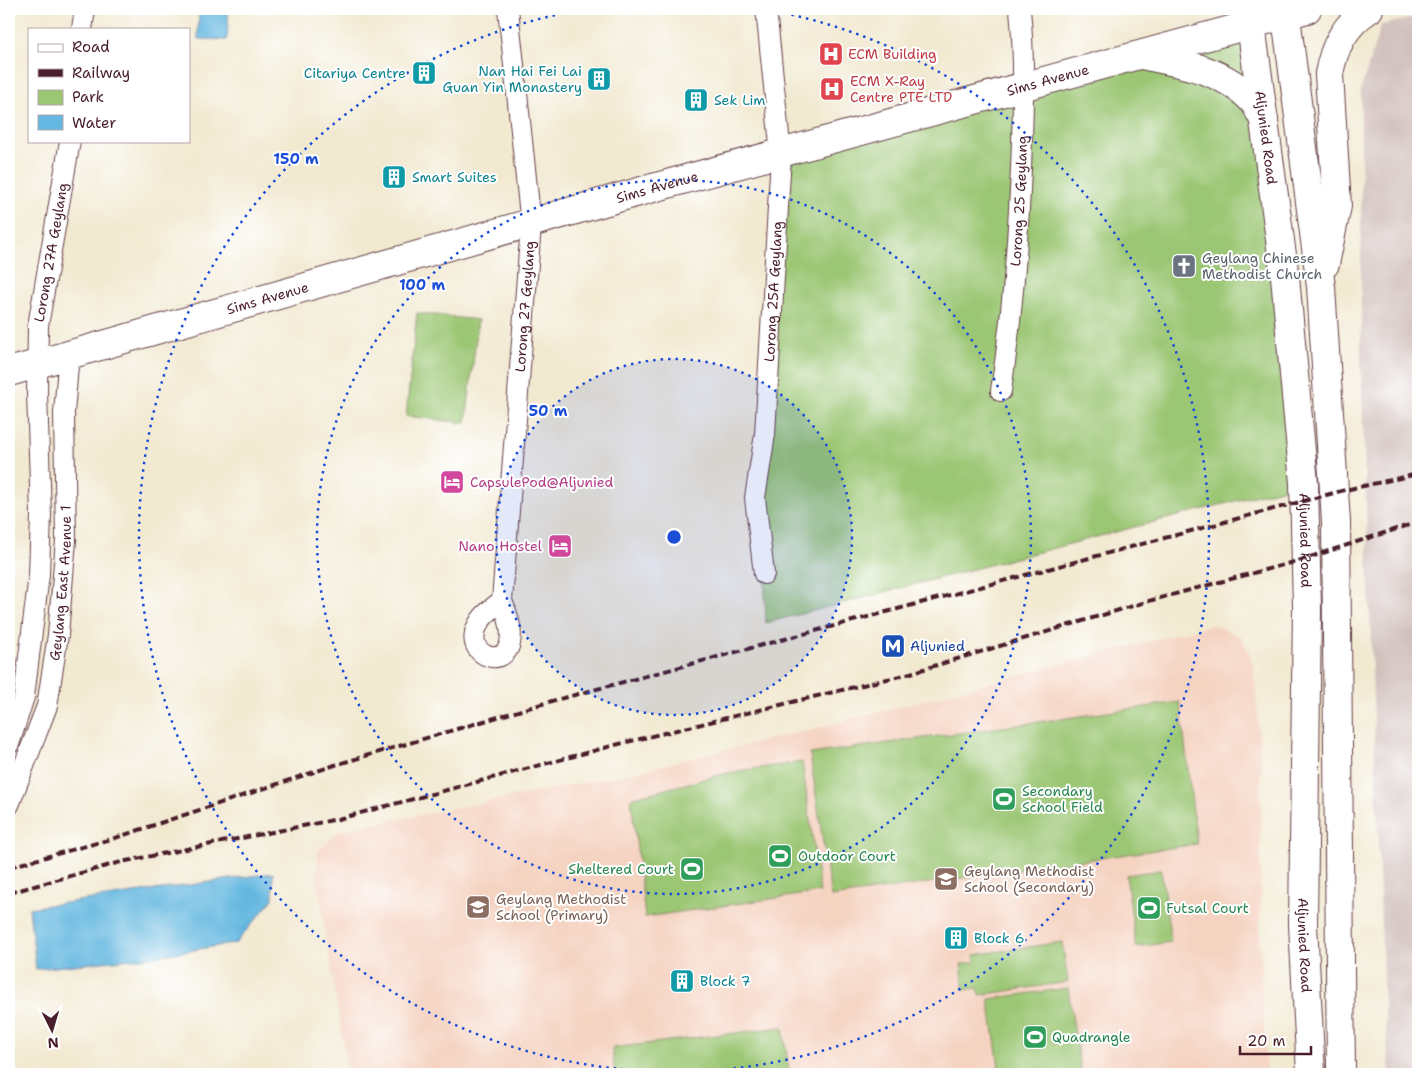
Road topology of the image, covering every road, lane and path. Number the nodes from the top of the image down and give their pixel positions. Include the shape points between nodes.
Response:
1 (85, 9) edge
2 (508, 9) edge
3 (766, 9) edge
4 (1020, 9) edge
5 (1369, 9) edge
6 (1293, 11) edge
7 (1249, 17) edge
8 (82, 28) edge
9 (1137, 54) junction
10 (1024, 86) junction
11 (1264, 120) junction
12 (70, 142) edge
13 (781, 155) junction
14 (531, 225) junction
15 (1321, 288) junction
16 (69, 354) junction
17 (37, 364) junction
18 (9, 372) edge
19 (1001, 391) dead end
20 (764, 574) dead end
21 (502, 601) dead end
22 (9, 744) edge
23 (9, 805) edge
24 (1311, 1074) edge
25 (1341, 1074) edge

1 - 8 street
2 - 14 street, Lorong 27 Geylang
3 - 13 street, Lorong 25A Geylang
4 - 10 street, Lorong 25 Geylang
5 - 15 main road via 1343,33 1333,52 1329,74 1337,206
6 - 7 main road, Sims Avenue
6 - 15 main road, Aljunied Road
7 - 9 main road, Sims Avenue
7 - 11 main road, Aljunied Road
9 - 10 main road, Sims Avenue
9 - 11 main road via 1196,66 1228,81 1252,100
10 - 13 main road, Sims Avenue
10 - 19 street, Lorong 25 Geylang via 1013,305
11 - 24 main road, Aljunied Road via 1285,277 1304,483 1307,608 1303,925
12 - 17 street, Lorong 27A Geylang via 40,317
13 - 14 main road, Sims Avenue
13 - 20 street, Lorong 25A Geylang via 764,434 755,498
14 - 16 main road, Sims Avenue
14 - 21 street, Lorong 27 Geylang
15 - 25 main road, Aljunied Road via 1336,522
16 - 17 main road, Sims Avenue
16 - 23 street, Geylang East Avenue 1 via 64,420 66,540 58,636 47,706
17 - 18 main road, Sims Avenue
17 - 22 street, Geylang East Avenue 1 via 41,515 38,575 24,697

